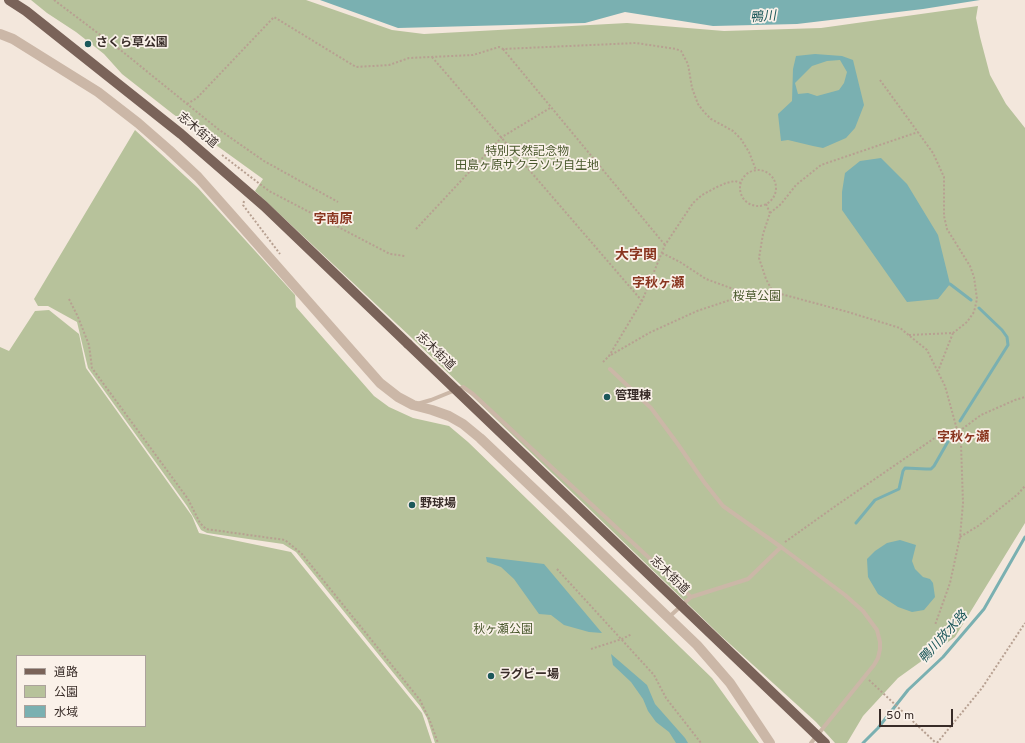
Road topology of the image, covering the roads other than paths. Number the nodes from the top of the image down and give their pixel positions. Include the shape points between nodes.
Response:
1 (10, 0) edge
2 (0, 34) edge
3 (610, 369) dead end
4 (413, 405) junction
5 (781, 547) junction
6 (691, 597) junction
7 (668, 617) junction
8 (770, 743) edge
9 (811, 743) edge
10 (825, 743) edge

1 - 10 main road, 志木街道, bridge via 123,87 264,206
2 - 4 street via 13,39 98,92 169,150 220,201 380,383
3 - 5 lane via 651,408 718,500
4 - 6 lane via 463,387
4 - 7 street via 449,416 480,438
5 - 6 lane via 748,579
5 - 9 lane via 851,600 877,630 880,642 878,658 866,677
6 - 7 lane
7 - 8 street via 709,657 730,683

